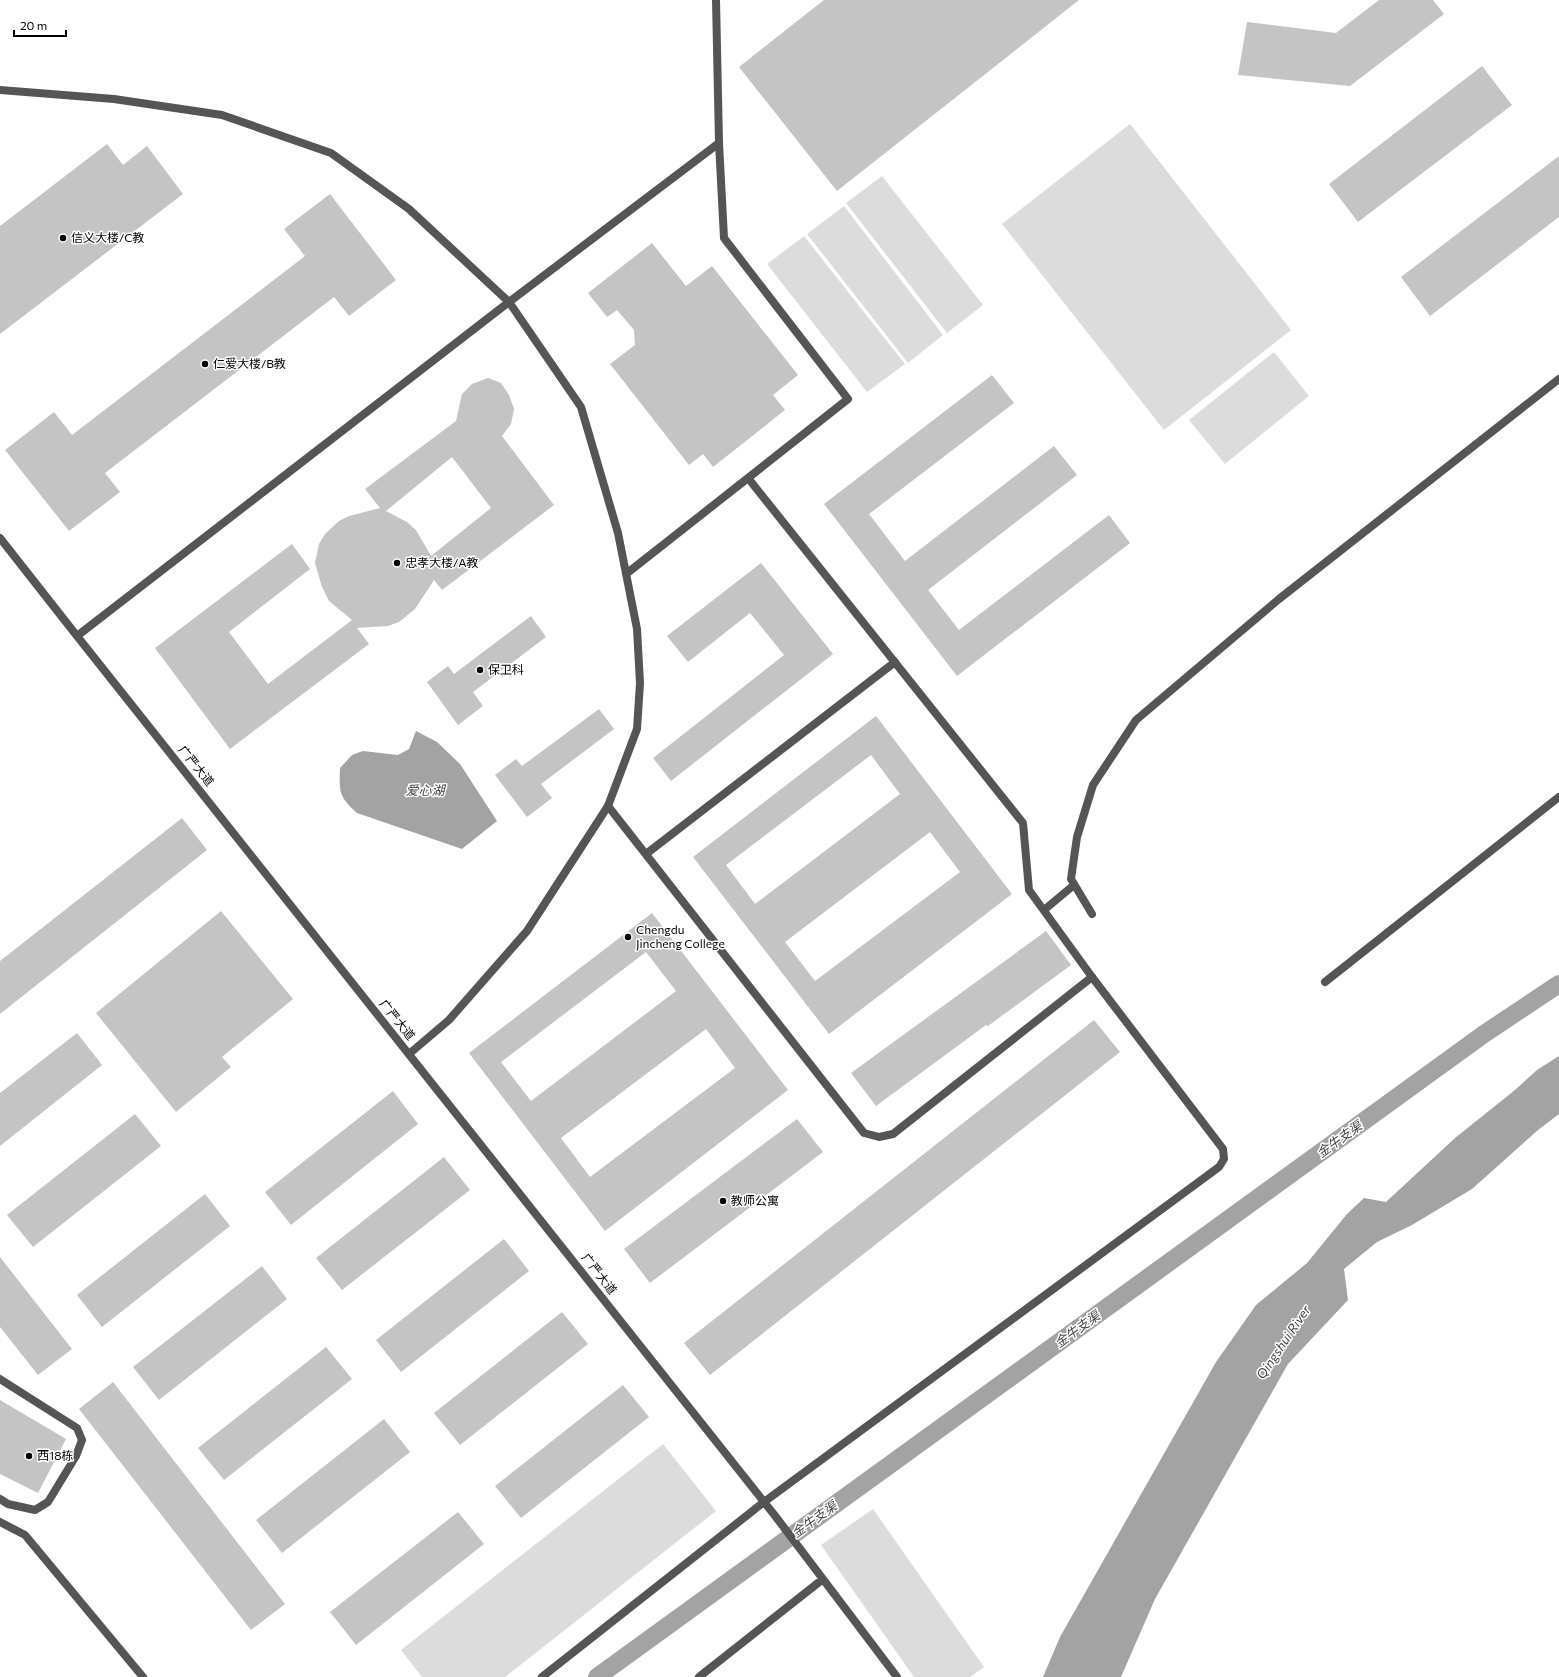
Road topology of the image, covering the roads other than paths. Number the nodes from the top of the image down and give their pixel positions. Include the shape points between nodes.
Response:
1 (716, 0) edge
2 (0, 90) edge
3 (719, 143) junction
4 (509, 302) junction
5 (1559, 379) edge
6 (748, 478) junction
7 (0, 538) edge
8 (626, 574) junction
9 (77, 636) junction
10 (895, 662) junction
11 (1559, 797) edge
12 (608, 806) junction
13 (646, 854) junction
14 (1074, 885) junction
15 (1044, 910) junction
16 (1092, 914) dead end
17 (1092, 977) junction
18 (1325, 982) dead end
19 (409, 1054) junction
20 (0, 1379) edge
21 (0, 1499) edge
22 (764, 1502) junction
23 (0, 1522) edge
24 (823, 1579) junction
25 (143, 1677) edge
26 (542, 1677) edge
27 (699, 1677) edge
28 (896, 1677) edge

1 - 3 street
2 - 4 street via 114,99 222,115 331,153 409,208
3 - 4 street
3 - 6 street via 724,238 848,399
4 - 8 street via 581,407 618,533
4 - 9 street
5 - 14 street via 1279,599 1136,720 1093,785 1077,836 1071,879
6 - 8 street
6 - 10 street
7 - 9 street, 广严大道
8 - 12 street via 637,629 640,683 637,729
9 - 19 street, 广严大道
10 - 13 street
10 - 15 street via 1023,823 1029,890
11 - 18 street
12 - 13 street
12 - 19 street via 528,931 449,1020
13 - 17 street via 864,1133 879,1137 893,1134
14 - 15 street
14 - 16 street
15 - 17 street
17 - 22 street via 1223,1149 1224,1159 1219,1167
19 - 22 street, 广严大道
20 - 21 street via 77,1428 82,1440 76,1456 48,1502 35,1510 8,1504
22 - 24 street, 广严大道
22 - 26 street
23 - 25 street via 25,1535
24 - 27 street
24 - 28 street, 广严大道

